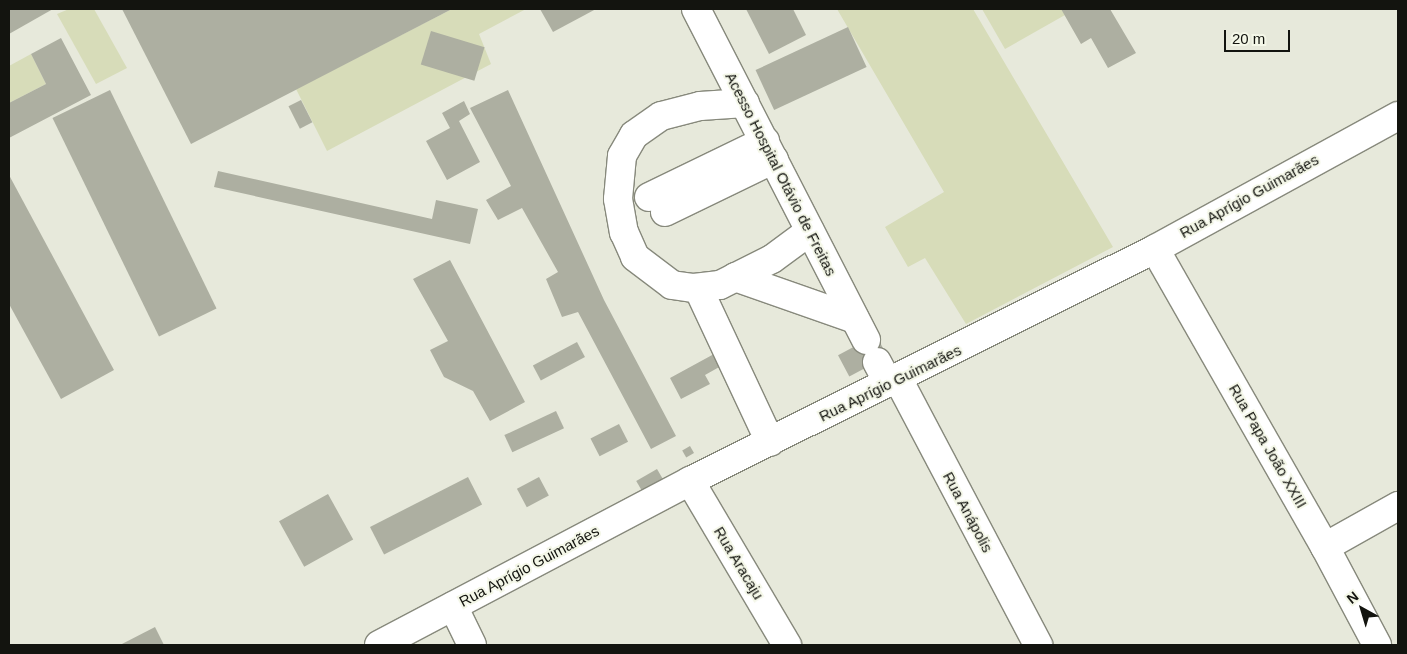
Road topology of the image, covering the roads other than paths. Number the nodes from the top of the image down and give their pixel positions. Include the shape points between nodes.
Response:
1 (696, 9) edge
2 (745, 103) junction
3 (1396, 120) edge
4 (770, 150) junction
5 (657, 205) dead end
6 (810, 231) junction
7 (1155, 249) junction
8 (735, 278) junction
9 (698, 288) junction
10 (878, 359) junction
11 (770, 442) junction
12 (690, 481) junction
13 (1398, 506) edge
14 (1325, 547) junction
15 (453, 606) junction
16 (379, 645) edge
17 (472, 645) edge
18 (787, 645) edge
19 (1038, 645) edge
20 (1377, 645) edge

1 - 2 street, Acesso Hospital Otávio de Freitas
2 - 4 street, Acesso Hospital Otávio de Freitas
2 - 9 street via 700,106 661,116 634,135 622,156 618,199 624,232 635,257 672,285
3 - 7 street, Rua Aprígio Guimarães
4 - 5 street
4 - 6 street, Acesso Hospital Otávio de Freitas
6 - 8 street via 772,259
6 - 10 street, Acesso Hospital Otávio de Freitas
7 - 10 street, Rua Aprígio Guimarães
7 - 14 street, Rua Papa João XXIII
8 - 9 street
8 - 10 street
9 - 11 street
10 - 11 street, Rua Aprígio Guimarães
10 - 19 street, Rua Anápolis
11 - 12 street, Rua Aprígio Guimarães
12 - 15 street, Rua Aprígio Guimarães
12 - 18 street, Rua Aracaju
13 - 14 street
14 - 20 street, Rua Papa João XXIII
15 - 16 street, Rua Aprígio Guimarães
15 - 17 street

